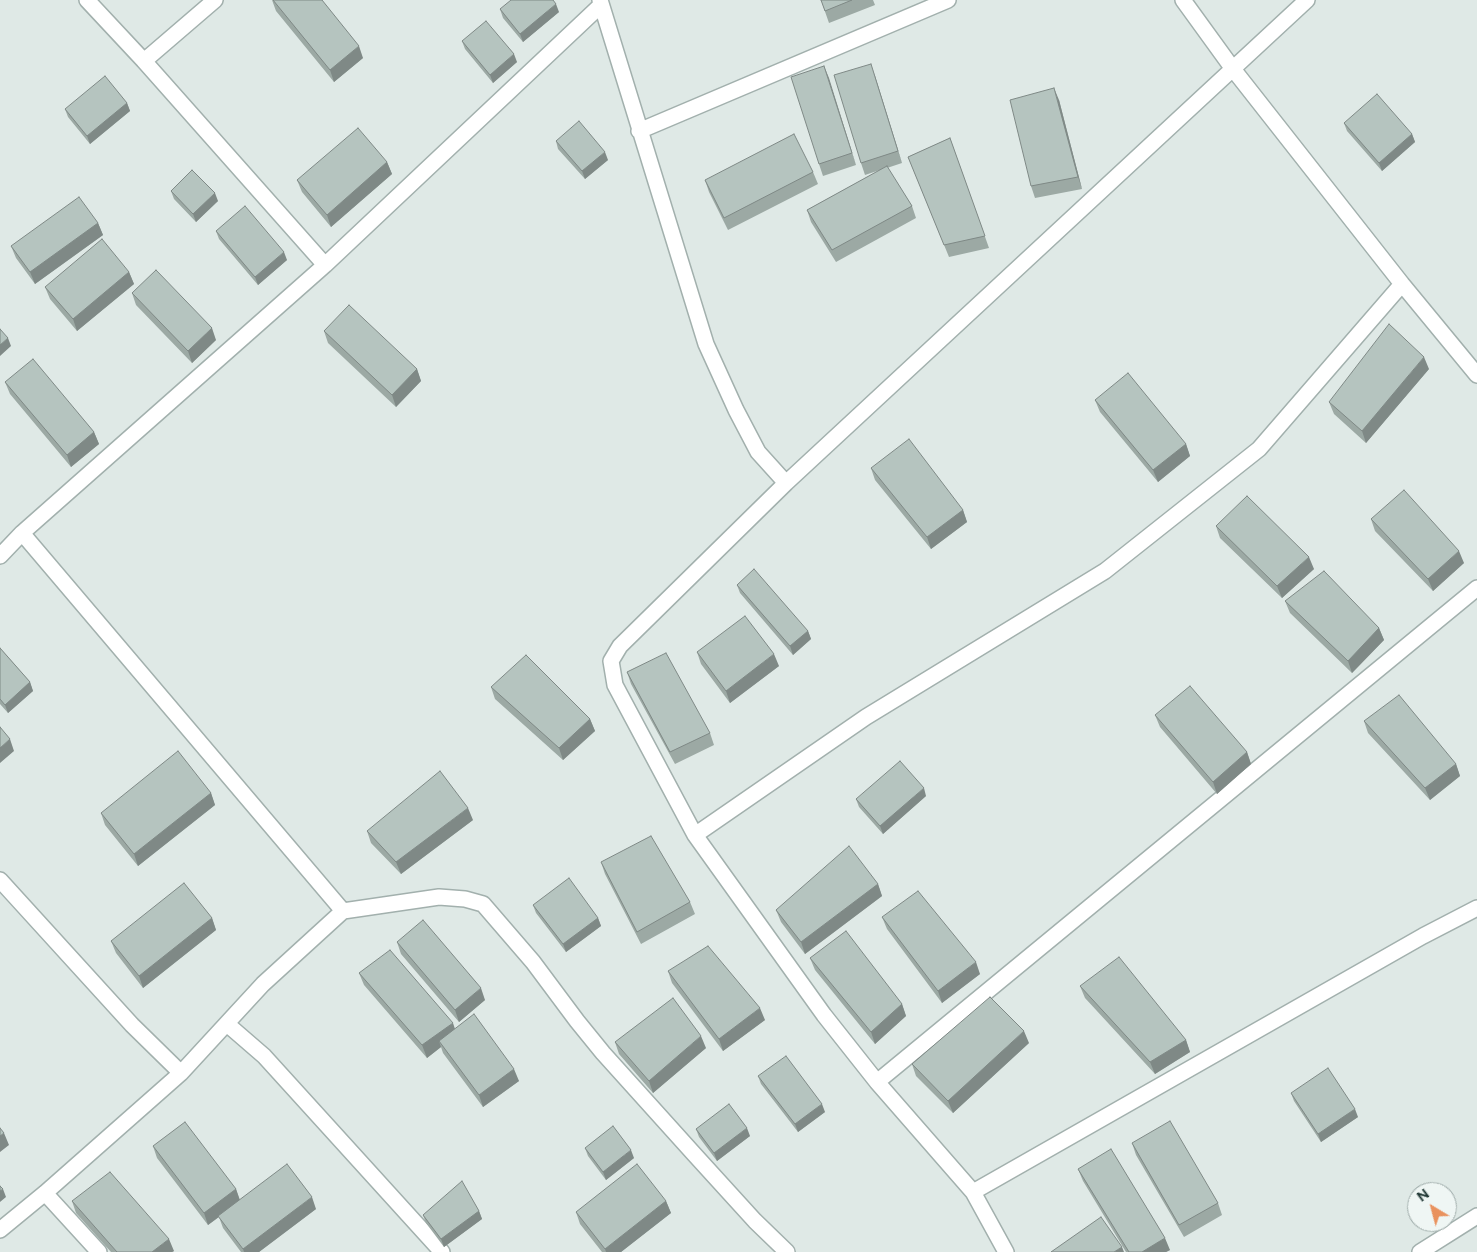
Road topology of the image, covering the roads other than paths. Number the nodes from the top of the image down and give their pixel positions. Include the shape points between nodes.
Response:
1 (87, 0) edge
2 (215, 0) edge
3 (948, 0) edge
4 (1183, 0) edge
5 (1307, 0) edge
6 (601, 3) edge
7 (144, 61) junction
8 (1233, 69) junction
9 (639, 131) junction
10 (325, 266) junction
11 (1402, 284) junction
12 (1477, 375) edge
13 (786, 483) junction
14 (22, 533) junction
15 (0, 556) edge
16 (1477, 588) edge
17 (695, 835) junction
18 (0, 880) edge
19 (1477, 908) edge
20 (343, 911) junction
21 (226, 1024) junction
22 (181, 1073) junction
23 (876, 1082) junction
24 (973, 1192) junction
25 (46, 1193) junction
26 (1477, 1216) edge
27 (0, 1230) edge
28 (99, 1252) edge
29 (442, 1252) edge
30 (787, 1252) edge
31 (1006, 1252) edge
32 (1420, 1252) edge

1 - 7 street
2 - 7 street
3 - 9 street
4 - 8 street
5 - 8 street
6 - 9 street
6 - 10 street
7 - 10 street
8 - 11 street
8 - 13 street
9 - 13 street via 706,344 758,452
10 - 14 street
11 - 12 street
11 - 17 street via 1259,449 1105,571 866,717
13 - 17 street via 620,646 611,662 615,685
14 - 15 street
14 - 20 street
16 - 23 street
17 - 23 street
18 - 22 street via 132,1025
19 - 24 street
20 - 21 street via 263,984
20 - 30 street via 439,897 483,904 533,962 603,1053
21 - 22 street
21 - 29 street via 264,1056
22 - 25 street
23 - 24 street
24 - 31 street
25 - 27 street
25 - 28 street
26 - 32 street

